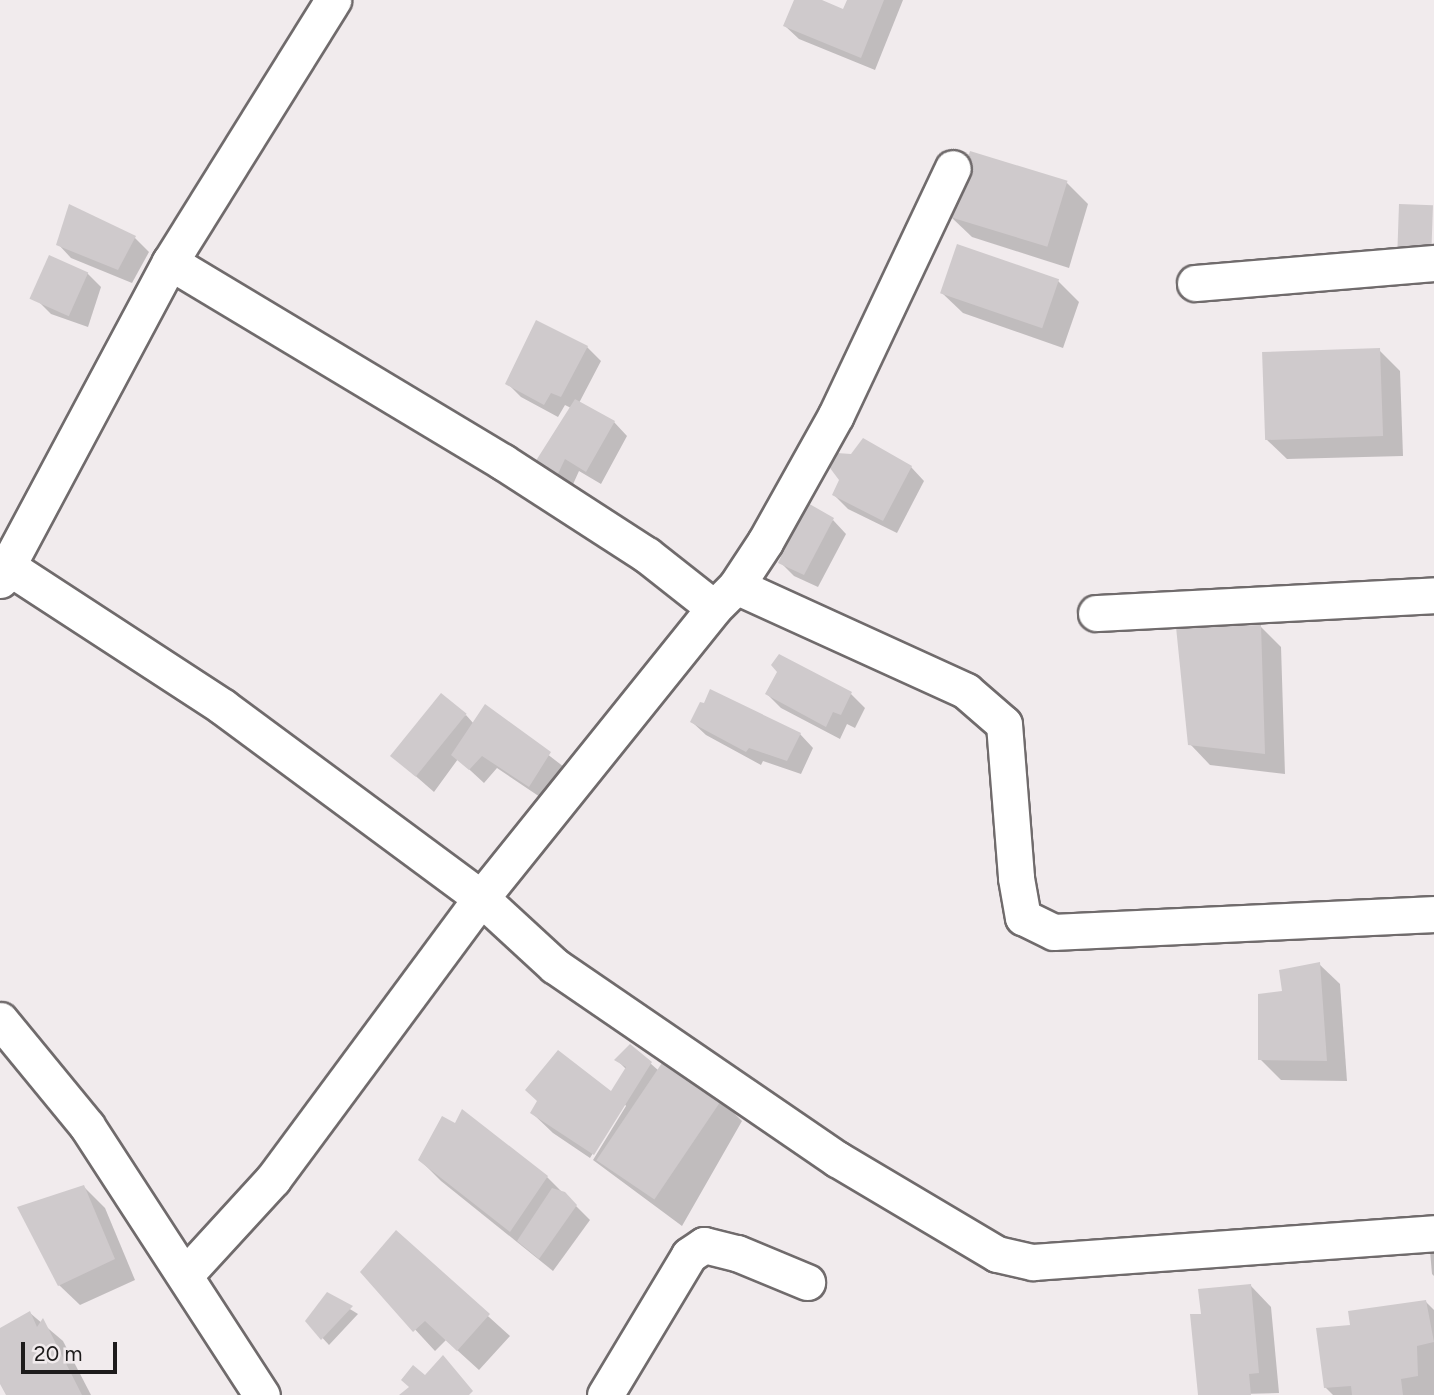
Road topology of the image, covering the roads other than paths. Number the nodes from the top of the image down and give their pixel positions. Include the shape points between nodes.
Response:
1 (333, 0) edge
2 (953, 168) dead end
3 (170, 262) junction
4 (1434, 263) edge
5 (1195, 283) dead end
6 (3, 573) edge
7 (1434, 595) edge
8 (725, 597) junction
9 (1096, 613) dead end
10 (481, 898) junction
11 (1434, 914) edge
12 (0, 1020) edge
13 (1434, 1233) edge
14 (186, 1275) junction
15 (807, 1282) dead end
16 (262, 1395) edge
17 (605, 1395) edge

1 - 3 street
2 - 8 street via 836,415 765,542
3 - 6 street
3 - 8 street via 503,462 647,555
4 - 5 street
6 - 10 street via 223,707
7 - 9 street
8 - 10 street
8 - 11 street via 965,691 1004,724 1023,917 1054,932
10 - 13 street via 578,982 838,1159 997,1254 1033,1262
10 - 14 street via 274,1179
12 - 14 street via 88,1125
14 - 16 street
15 - 17 street via 737,1253 704,1245 689,1255

